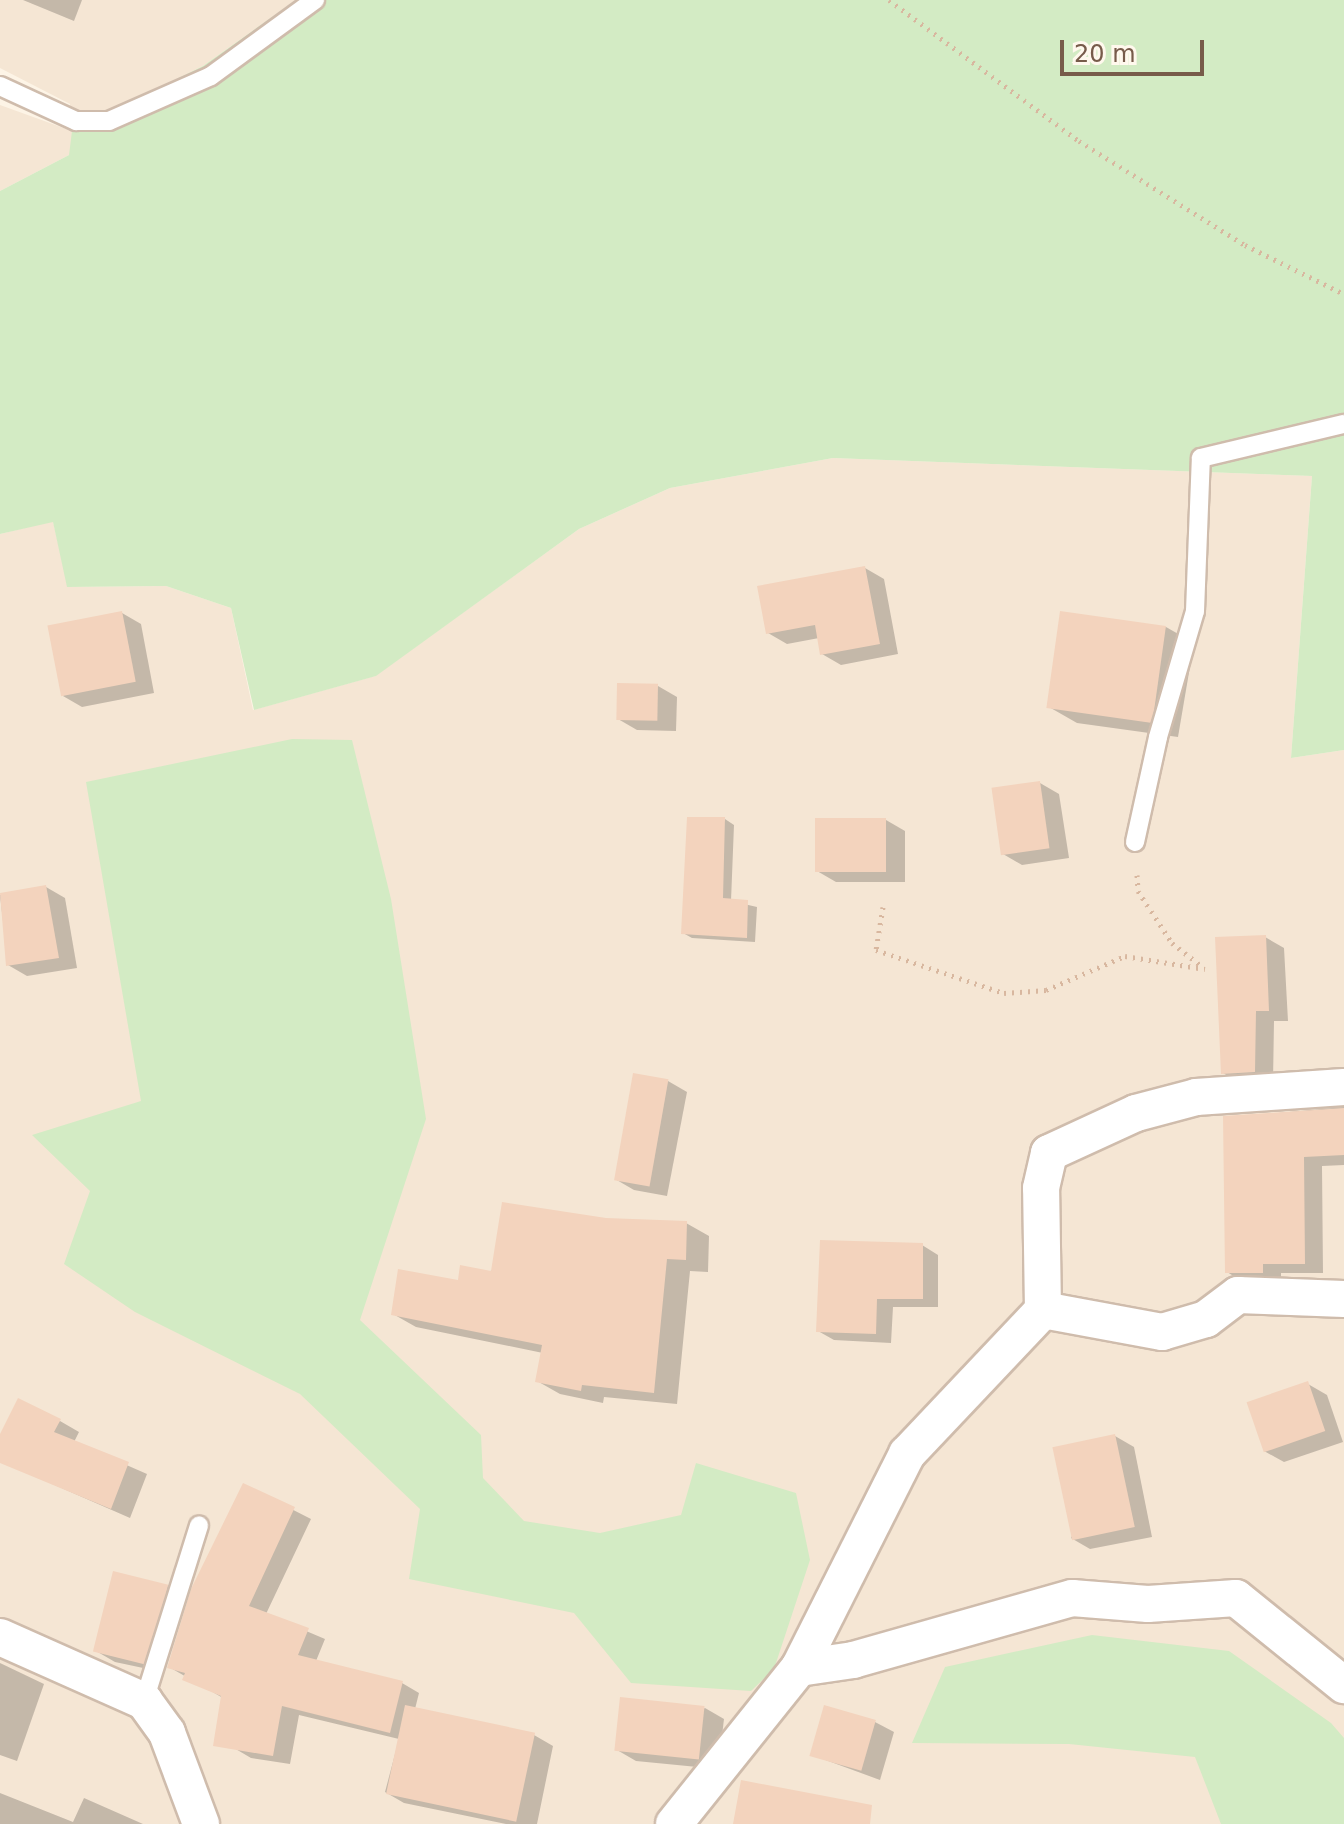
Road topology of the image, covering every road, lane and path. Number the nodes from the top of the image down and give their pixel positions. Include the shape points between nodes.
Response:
1 (315, 0) edge
2 (889, 0) edge
3 (0, 86) edge
4 (1344, 294) edge
5 (1344, 424) edge
6 (1135, 842) joint
7 (883, 907) dead end
8 (1344, 1087) edge
9 (1344, 1299) edge
10 (1043, 1310) junction
11 (199, 1525) dead end
12 (0, 1637) edge
13 (799, 1668) junction
14 (1344, 1685) edge
15 (144, 1701) junction
16 (201, 1824) edge
17 (674, 1824) edge

1 - 3 lane via 211,76 109,121 76,121
2 - 4 path via 1079,141 1245,245
5 - 6 lane via 1201,458 1195,611 1158,737
6 - 7 path via 1138,891 1172,943 1205,969 1125,956 1046,990 1004,993 876,950
8 - 10 street via 1196,1097 1136,1113 1049,1153 1041,1188
9 - 10 street via 1238,1295 1206,1319 1162,1332
10 - 13 street via 907,1454
11 - 15 lane
12 - 15 street
13 - 14 street via 853,1660 1072,1598 1148,1604 1236,1598
13 - 17 street
15 - 16 street via 167,1733

